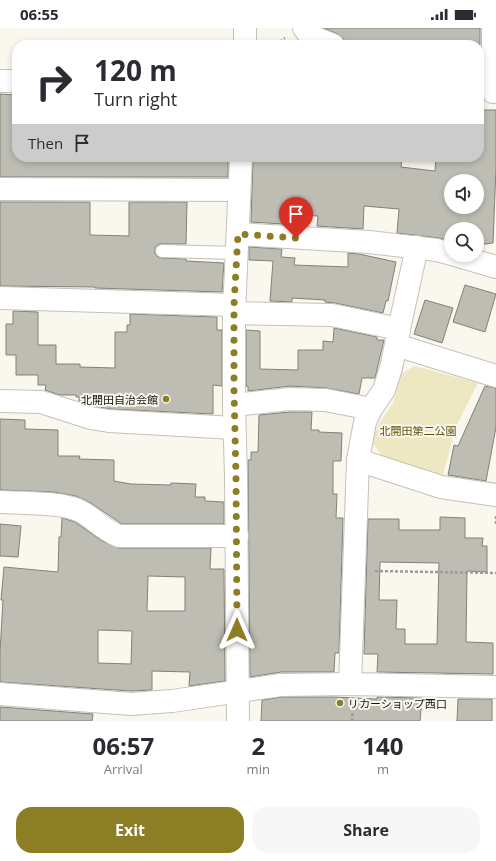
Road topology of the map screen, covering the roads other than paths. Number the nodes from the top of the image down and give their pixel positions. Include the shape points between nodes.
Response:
1 (245, 28) edge
2 (304, 28) edge
3 (493, 28) edge
4 (245, 40) edge
5 (320, 40) edge
6 (0, 81) edge
7 (12, 81) edge
8 (489, 92) edge
9 (241, 162) edge
10 (0, 189) edge
11 (239, 190) junction
12 (237, 243) junction
13 (417, 248) junction
14 (162, 251) dead end
15 (444, 252) edge
16 (479, 262) edge
17 (496, 267) edge
18 (0, 298) edge
19 (234, 309) junction
20 (398, 337) junction
21 (496, 376) edge
22 (0, 401) edge
23 (234, 404) junction
24 (371, 409) junction
25 (234, 428) junction
26 (358, 460) junction
27 (496, 495) edge
28 (0, 502) edge
29 (237, 536) junction
30 (350, 684) junction
31 (496, 687) edge
32 (238, 692) junction
33 (0, 694) edge
34 (238, 721) edge

1 - 4 street
2 - 5 street via 310,36
3 - 8 street
6 - 7 street
9 - 11 street
10 - 11 street
11 - 12 street
12 - 13 street via 369,242
12 - 14 lane
12 - 19 street
13 - 15 street
13 - 20 street
16 - 17 street
18 - 19 street
19 - 20 street via 332,315
19 - 23 street
20 - 21 street
20 - 24 street via 384,390
22 - 25 street via 41,402 90,418 109,421
23 - 24 street via 290,399 326,400
23 - 25 street
24 - 26 street via 365,422
25 - 29 street
26 - 27 street via 441,487
26 - 30 street
28 - 29 street via 65,505 80,510 108,532 119,536
29 - 32 street
30 - 31 street
30 - 32 street via 281,685
32 - 33 street via 130,704
32 - 34 street

